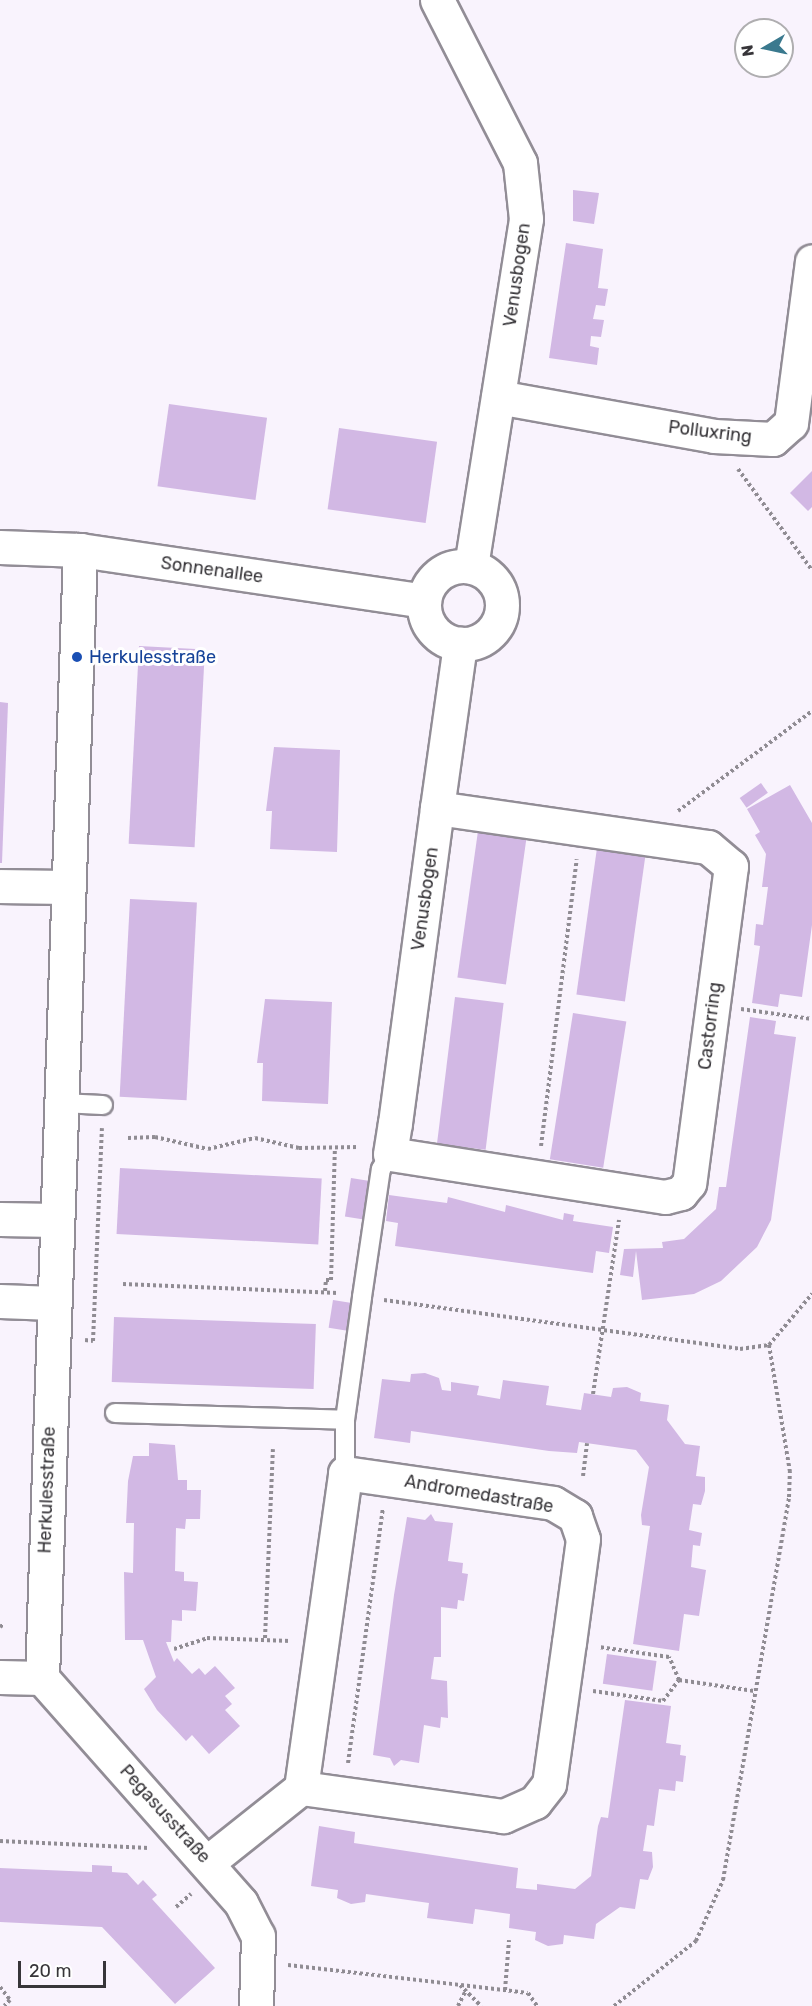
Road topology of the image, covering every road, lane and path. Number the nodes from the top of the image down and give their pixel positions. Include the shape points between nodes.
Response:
1 (437, 0) edge
2 (812, 261) edge
3 (498, 397) junction
4 (714, 436) junction
5 (0, 547) edge
6 (80, 550) junction
7 (471, 567) junction
8 (812, 570) edge
9 (424, 601) junction
10 (460, 644) junction
11 (812, 711) edge
12 (437, 808) junction
13 (581, 827) junction
14 (652, 837) junction
15 (0, 886) edge
16 (67, 887) junction
17 (713, 1005) junction
18 (812, 1019) edge
19 (61, 1103) junction
20 (103, 1105) joint
21 (128, 1138) dead end
22 (335, 1149) junction
23 (390, 1154) junction
24 (537, 1177) junction
25 (623, 1190) junction
26 (0, 1219) edge
27 (56, 1220) junction
28 (123, 1284) dead end
29 (325, 1291) junction
30 (812, 1294) edge
31 (362, 1297) junction
32 (0, 1301) edge
33 (53, 1303) junction
34 (601, 1331) junction
35 (93, 1341) dead end
36 (769, 1345) junction
37 (593, 1394) dead end
38 (115, 1413) dead end
39 (345, 1420) junction
40 (587, 1443) dead end
41 (273, 1449) dead end
42 (345, 1473) junction
43 (583, 1476) dead end
44 (388, 1479) junction
45 (266, 1638) junction
46 (569, 1642) junction
47 (322, 1643) junction
48 (174, 1649) dead end
49 (0, 1677) edge
50 (42, 1678) junction
51 (679, 1680) junction
52 (562, 1686) junction
53 (754, 1691) junction
54 (301, 1788) junction
55 (344, 1794) junction
56 (0, 1841) edge
57 (155, 1849) dead end
58 (208, 1862) junction
59 (509, 1940) dead end
60 (261, 1961) junction
61 (460, 1985) junction
62 (0, 1987) edge
63 (466, 1990) junction
64 (505, 1990) junction
65 (4, 2006) edge
66 (256, 2006) edge
67 (458, 2006) edge
68 (480, 2006) edge
69 (537, 2006) edge
70 (614, 2006) edge

1 - 3 street, Venusbogen via 520,163 526,219
2 - 4 street, Polluxring via 791,423 773,439
3 - 4 street, Polluxring
3 - 7 street, Venusbogen
4 - 8 path
5 - 6 street, Sonnenallee
6 - 9 street, Sonnenallee
6 - 16 street, Herkulesstraße
7 - 9 street via 446,570
7 - 10 street via 498,588 502,611 482,639
9 - 10 street via 433,630
10 - 12 street, Venusbogen
11 - 14 path
12 - 13 street, Castorring
12 - 23 street, Venusbogen
13 - 14 street, Castorring
13 - 24 path
14 - 17 street, Castorring via 708,847 731,866
15 - 16 street
16 - 19 street, Herkulesstraße
17 - 18 path
17 - 25 street, Castorring via 689,1183 665,1197
19 - 20 lane
19 - 27 street, Herkulesstraße
20 - 35 path
21 - 22 path via 155,1137 208,1149 255,1138 299,1148
22 - 23 path via 364,1146
22 - 29 path via 331,1280 326,1280
23 - 24 street, Castorring
23 - 31 lane via 381,1169
24 - 25 street, Castorring
25 - 34 path
26 - 27 street
27 - 33 street, Herkulesstraße
28 - 29 path
29 - 31 path
30 - 36 path
31 - 34 path
31 - 39 lane
32 - 33 street
33 - 50 street, Herkulesstraße
34 - 36 path via 740,1349
34 - 37 path
36 - 53 path via 790,1472 789,1497
38 - 39 lane
39 - 42 lane
40 - 43 path
41 - 45 path
42 - 44 street, Andromedastraße
42 - 47 street
44 - 46 street, Andromedastraße via 553,1503 575,1516 583,1539
44 - 55 path
45 - 47 path
45 - 48 path via 207,1638
46 - 51 path via 669,1657
46 - 52 street, Andromedastraße
47 - 54 street
49 - 50 street
50 - 58 street, Pegasusstraße
51 - 52 path via 663,1701
51 - 53 path
52 - 55 street, Andromedastraße via 549,1784 535,1802 503,1816
53 - 70 path via 719,1890 696,1941
54 - 55 street, Andromedastraße
54 - 58 street
56 - 57 path
58 - 60 street, Pegasusstraße via 241,1903 258,1936
59 - 64 path
60 - 61 path
60 - 66 street, Pegasusstraße
61 - 63 path
61 - 64 path
62 - 65 path via 10,2000
63 - 67 path
63 - 68 path
64 - 69 path via 528,1993

